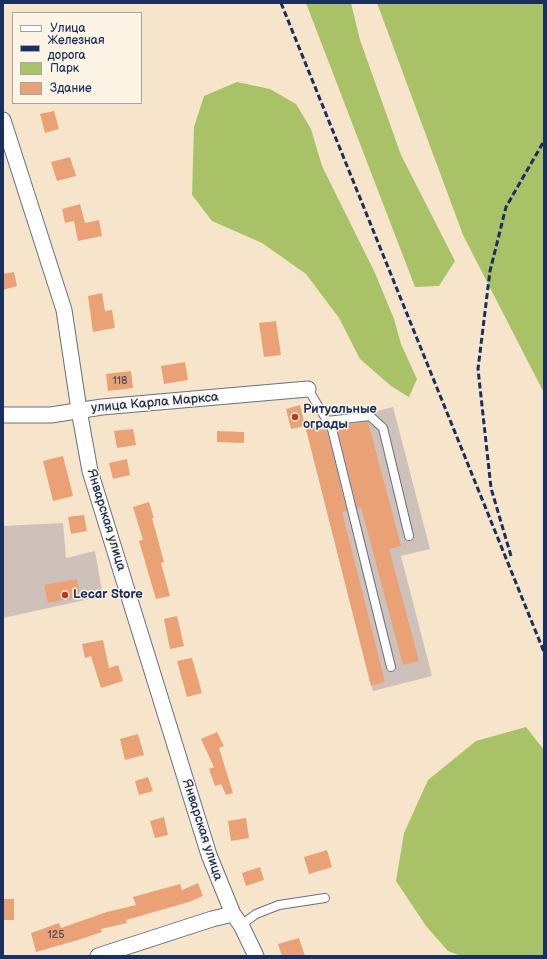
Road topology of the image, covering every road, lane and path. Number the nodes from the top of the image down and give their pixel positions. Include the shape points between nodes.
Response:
1 (3, 120) edge
2 (308, 390) joint
3 (79, 410) junction
4 (3, 415) edge
5 (327, 421) junction
6 (409, 536) dead end
7 (391, 667) dead end
8 (324, 898) dead end
9 (237, 920) junction
10 (98, 956) edge
11 (256, 956) edge

1 - 3 street, Январская улица via 64,310
2 - 3 street, улица Карла Маркса
2 - 5 lane
3 - 4 street, улица Карла Маркса via 51,415
3 - 9 street, Январская улица via 90,471 209,855
5 - 6 lane via 370,416 382,428
5 - 7 lane via 332,429
8 - 9 lane via 279,905
9 - 10 street via 204,922
9 - 11 street, Январская улица

